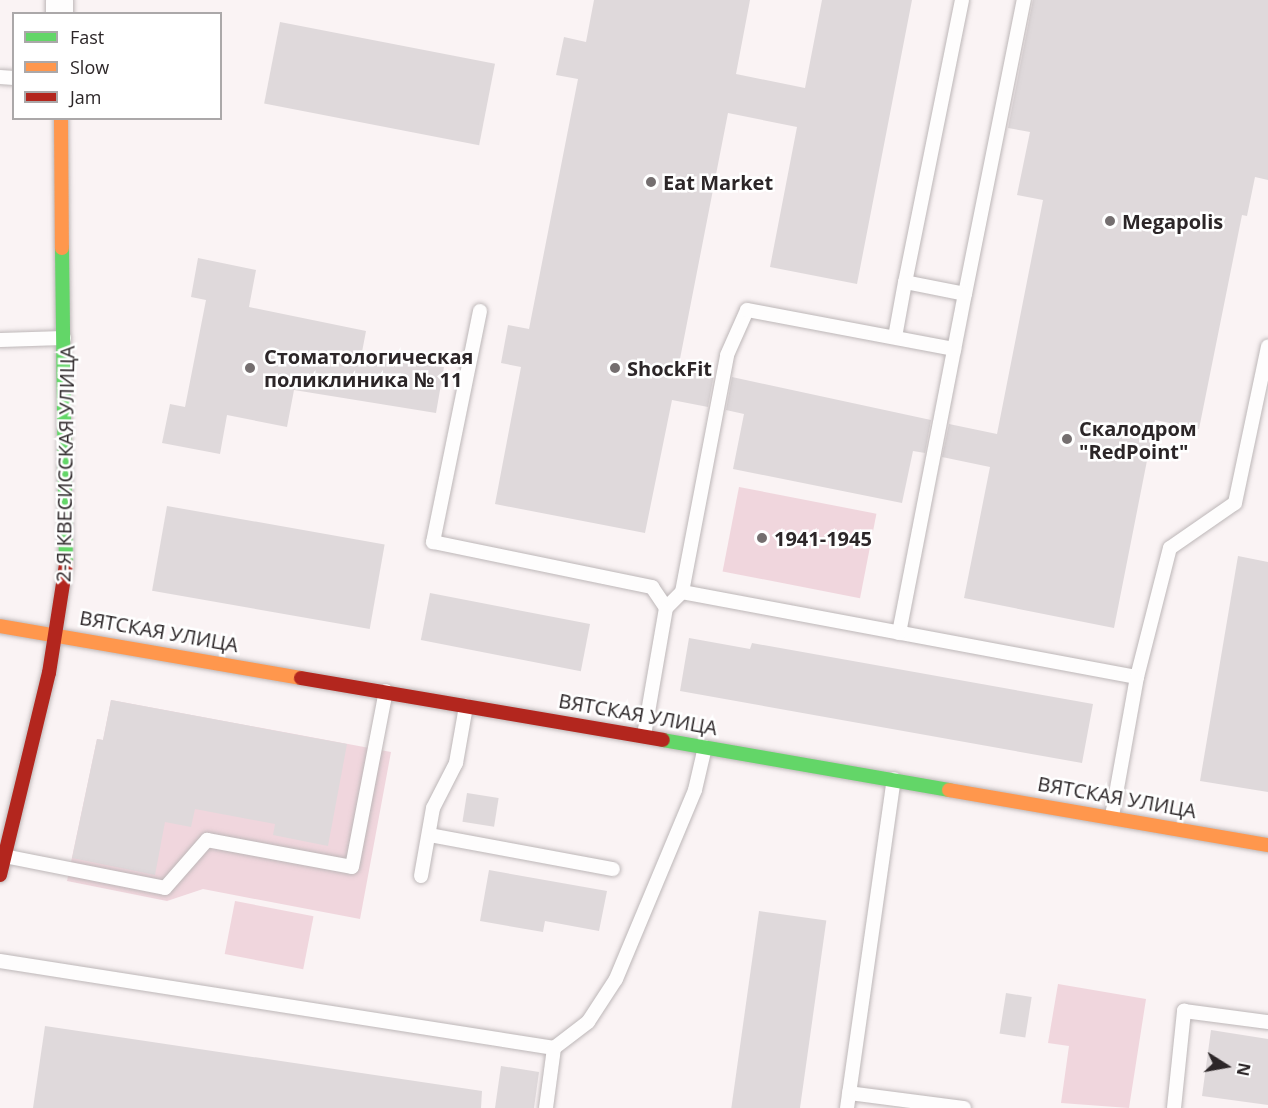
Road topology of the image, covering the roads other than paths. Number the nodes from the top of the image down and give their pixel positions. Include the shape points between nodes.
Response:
1 (962, 0) edge
2 (1024, 0) edge
3 (61, 120) edge
4 (905, 282) junction
5 (965, 294) junction
6 (480, 311) dead end
7 (895, 337) junction
8 (66, 338) junction
9 (0, 340) edge
10 (1268, 346) edge
11 (954, 349) junction
12 (682, 592) junction
13 (666, 608) junction
14 (0, 626) edge
15 (57, 633) junction
16 (899, 633) junction
17 (1137, 677) junction
18 (386, 690) junction
19 (466, 704) junction
20 (644, 735) junction
21 (705, 746) junction
22 (894, 777) junction
23 (1112, 816) junction
24 (429, 835) junction
25 (1268, 845) edge
26 (4, 856) junction
27 (613, 869) dead end
28 (0, 875) edge
29 (421, 876) dead end
30 (0, 961) edge
31 (1268, 1022) edge
32 (554, 1048) junction
33 (849, 1093) junction
34 (546, 1108) edge
35 (847, 1108) edge
36 (964, 1108) edge
37 (1174, 1108) edge

1 - 4 lane
2 - 5 lane
3 - 8 street, 2-Я КВЕСИССКАЯ УЛИЦА
4 - 5 lane
4 - 7 lane
5 - 11 lane
6 - 13 lane via 433,542 652,586
7 - 11 lane
7 - 12 lane via 747,310 727,355
8 - 9 lane
8 - 15 street, 2-Я КВЕСИССКАЯ УЛИЦА via 66,578
10 - 17 lane via 1235,503 1170,548
11 - 16 lane
12 - 13 lane
12 - 16 lane
13 - 20 lane
14 - 15 street, ВЯТСКАЯ УЛИЦА
15 - 18 street, ВЯТСКАЯ УЛИЦА
15 - 26 street, 2-Я КВЕСИССКАЯ УЛИЦА
16 - 17 lane
17 - 23 lane
18 - 19 street, ВЯТСКАЯ УЛИЦА
18 - 26 lane via 352,867 207,840 165,888
19 - 20 street, ВЯТСКАЯ УЛИЦА
19 - 24 lane via 456,763 433,808
20 - 21 street, ВЯТСКАЯ УЛИЦА
21 - 22 street, ВЯТСКАЯ УЛИЦА
21 - 32 lane via 695,790 616,979 588,1022
22 - 23 street, ВЯТСКАЯ УЛИЦА
22 - 33 lane
23 - 25 street, ВЯТСКАЯ УЛИЦА
24 - 27 lane
24 - 29 lane
26 - 28 street, 2-Я КВЕСИССКАЯ УЛИЦА
30 - 32 lane
31 - 37 lane via 1184,1011
32 - 34 lane
33 - 35 lane
33 - 36 lane

